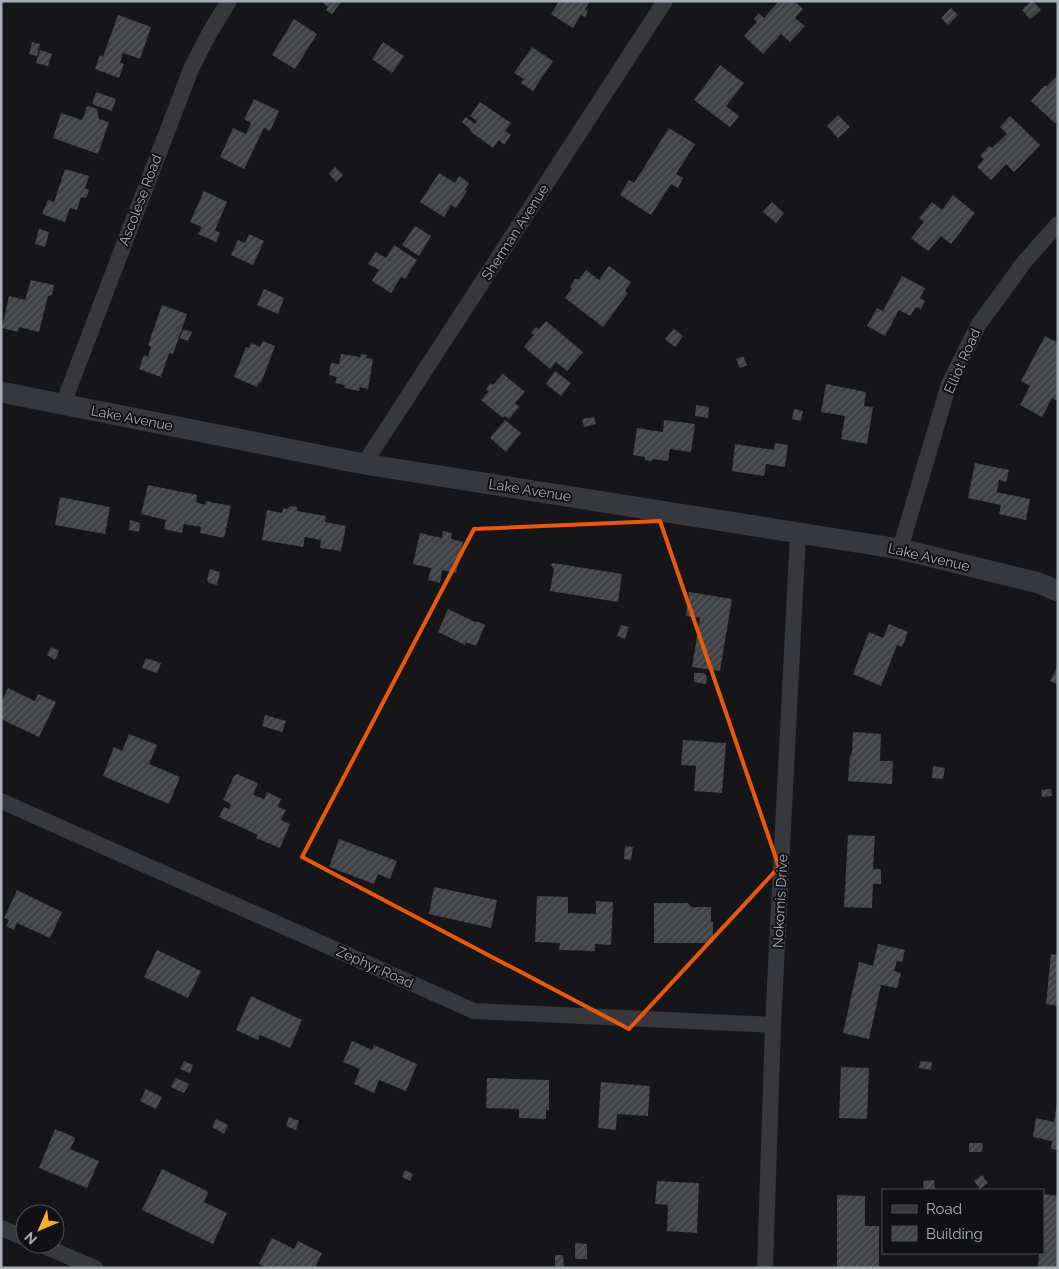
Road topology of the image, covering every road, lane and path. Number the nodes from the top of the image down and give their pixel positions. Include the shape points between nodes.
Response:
1 (229, 1) edge
2 (665, 1) edge
3 (1058, 224) edge
4 (1, 392) edge
5 (62, 404) junction
6 (364, 464) junction
7 (798, 534) junction
8 (900, 549) junction
9 (1058, 591) edge
10 (1, 801) edge
11 (774, 1026) junction
12 (1, 1228) edge
13 (15, 1234) edge
14 (63, 1254) edge
15 (96, 1268) edge
16 (765, 1268) edge

1 - 5 street, Ascolese Road via 191,69
2 - 6 street, Sherman Avenue
3 - 8 street, Elliot Road via 1025,261 978,324 949,384
4 - 5 street, Lake Avenue
5 - 6 street, Lake Avenue
6 - 7 street, Lake Avenue
7 - 8 street, Lake Avenue
7 - 11 street, Nokomis Drive
8 - 9 street, Lake Avenue via 1039,583
10 - 11 street, Zephyr Road via 474,1010
11 - 16 street, Nokomis Drive
12 - 13 street
14 - 15 street

